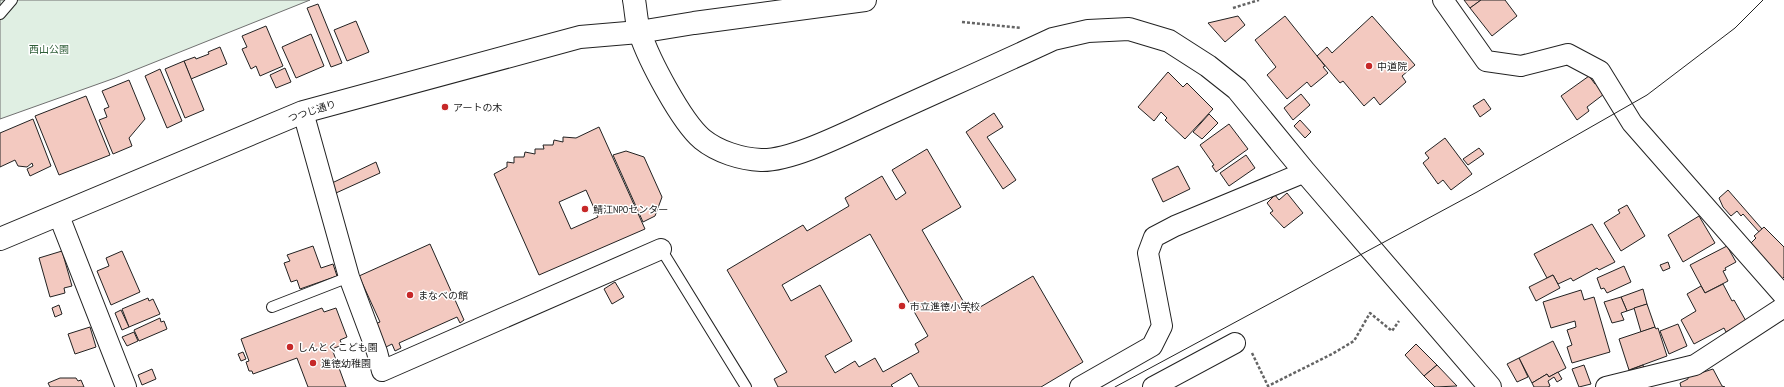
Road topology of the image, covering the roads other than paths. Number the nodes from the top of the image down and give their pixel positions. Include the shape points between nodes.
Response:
1 (12, 0) edge
2 (634, 0) edge
3 (865, 0) edge
4 (1443, 0) edge
5 (0, 14) edge
6 (639, 32) junction
7 (303, 112) junction
8 (1304, 172) junction
9 (59, 216) junction
10 (0, 239) edge
11 (661, 249) joint
12 (349, 277) junction
13 (1784, 296) edge
14 (272, 307) dead end
15 (1784, 307) edge
16 (1235, 342) road end
17 (126, 387) edge
18 (746, 387) edge
19 (1080, 387) edge
20 (1153, 387) edge
21 (1490, 387) edge
22 (1606, 387) edge

1 - 5 lane
2 - 6 street
3 - 6 street, つつじ通り
4 - 13 street via 1486,61 1521,66 1568,54 1600,71 1632,123
6 - 7 street, つつじ通り via 580,37
6 - 8 street via 681,114 702,138 724,152 742,158 762,160 787,157 838,136 1054,39 1088,30 1129,30 1169,41 1208,66 1237,90
7 - 9 street, つつじ通り
7 - 12 street
8 - 19 street via 1154,237 1148,253 1162,326 1152,346
8 - 21 street
9 - 10 street, つつじ通り
9 - 17 street
11 - 12 street via 382,371
11 - 18 lane
12 - 14 lane
15 - 22 street via 1695,365
16 - 20 street

